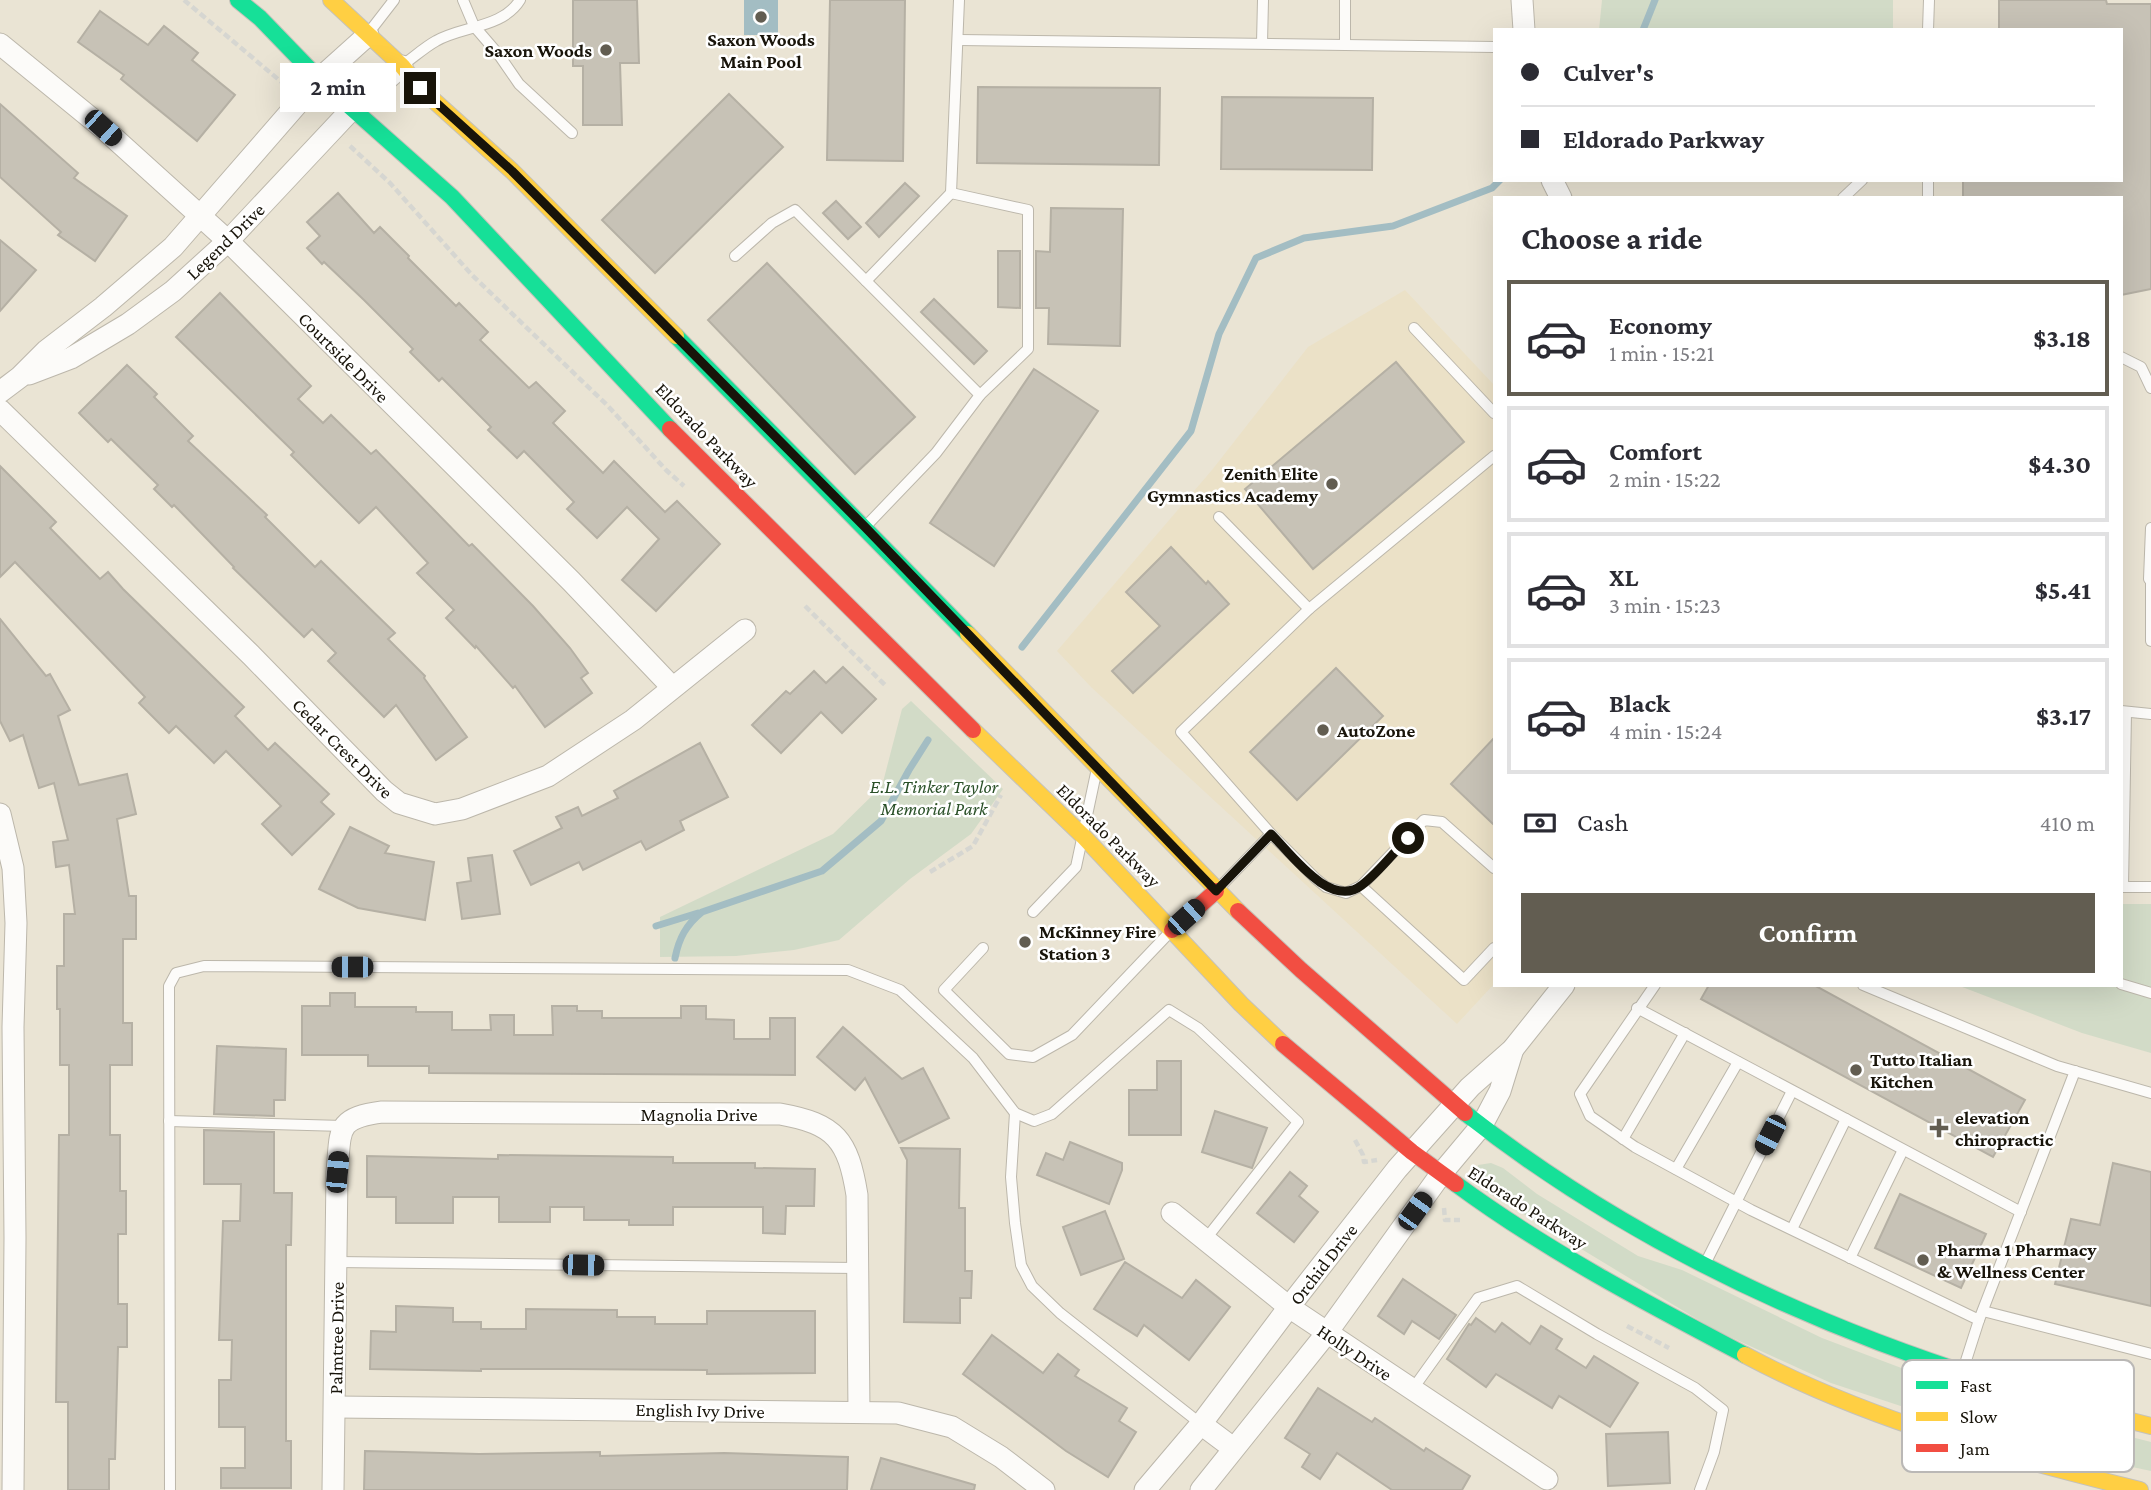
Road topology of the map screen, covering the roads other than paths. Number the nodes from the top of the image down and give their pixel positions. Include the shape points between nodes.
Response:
1 (238, 0) edge
2 (331, 0) edge
3 (394, 0) edge
4 (463, 0) edge
5 (520, 0) edge
6 (959, 0) edge
7 (1263, 0) edge
8 (1345, 0) edge
9 (1522, 0) edge
10 (1928, 0) edge
11 (474, 26) junction
12 (1524, 28) edge
13 (1928, 28) edge
14 (368, 35) junction
15 (959, 40) junction
16 (1262, 43) junction
17 (0, 44) edge
18 (1345, 44) junction
19 (1493, 47) edge
20 (401, 66) junction
21 (319, 79) junction
22 (352, 109) junction
23 (572, 133) dead end
24 (1860, 182) edge
25 (951, 193) junction
26 (1845, 196) edge
27 (200, 215) junction
28 (228, 241) junction
29 (735, 256) dead end
30 (866, 281) junction
31 (1414, 328) dead end
32 (2123, 358) edge
33 (20, 377) junction
34 (2151, 388) edge
35 (0, 392) edge
36 (980, 395) junction
37 (0, 410) edge
38 (1493, 412) edge
39 (1493, 457) edge
40 (1219, 517) dead end
41 (865, 527) junction
42 (2151, 528) edge
43 (2150, 579) edge
44 (1309, 609) junction
45 (745, 630) dead end
46 (2151, 641) edge
47 (673, 687) junction
48 (2123, 712) edge
49 (2151, 714) edge
50 (1097, 767) junction
51 (0, 814) edge
52 (1271, 834) junction
53 (1084, 837) junction
54 (1493, 868) edge
55 (1361, 887) junction
56 (2123, 887) edge
57 (2151, 887) edge
58 (1216, 891) junction
59 (1033, 912) dead end
60 (1172, 930) junction
61 (983, 948) dead end
62 (1493, 949) edge
63 (8, 969) edge
64 (2123, 985) edge
65 (1562, 987) edge
66 (1653, 987) edge
67 (1868, 987) edge
68 (2151, 993) edge
69 (1637, 1008) junction
70 (1685, 1033) junction
71 (1513, 1049) junction
72 (1738, 1062) junction
73 (2075, 1072) junction
74 (1792, 1091) junction
75 (2151, 1093) edge
76 (1454, 1104) junction
77 (1016, 1113) junction
78 (1846, 1119) junction
79 (169, 1121) junction
80 (1482, 1125) junction
81 (343, 1126) junction
82 (1623, 1139) junction
83 (1903, 1150) junction
84 (1412, 1152) junction
85 (1676, 1169) junction
86 (1441, 1174) junction
87 (1736, 1201) junction
88 (2021, 1212) junction
89 (1172, 1213) dead end
90 (1792, 1229) junction
91 (8, 1238) edge
92 (1205, 1240) junction
93 (1850, 1258) junction
94 (336, 1262) junction
95 (1705, 1265) junction
96 (857, 1268) junction
97 (1289, 1307) junction
98 (1981, 1315) junction
99 (1326, 1334) junction
100 (2151, 1354) edge
101 (1923, 1360) edge
102 (1967, 1360) edge
103 (1412, 1390) junction
104 (335, 1407) junction
105 (859, 1412) junction
106 (2134, 1422) edge
107 (1902, 1423) edge
108 (1201, 1424) junction
109 (2151, 1426) edge
110 (1233, 1448) junction
111 (2066, 1472) edge
112 (1547, 1479) dead end
113 (13, 1490) edge
114 (170, 1490) edge
115 (333, 1490) edge
116 (1044, 1490) edge
117 (1145, 1490) edge
118 (1201, 1490) edge
119 (1700, 1490) edge
120 (2140, 1490) edge

1 - 21 main road, Eldorado Parkway
2 - 14 main road, Eldorado Parkway
3 - 14 lane
4 - 11 lane
5 - 11 lane via 500,19
6 - 15 lane
7 - 16 lane
8 - 18 lane
9 - 12 street
10 - 13 lane
11 - 20 lane via 437,40
11 - 23 lane via 519,83
14 - 20 main road, Eldorado Parkway
14 - 21 street, Legend Drive
15 - 16 lane
15 - 25 lane
16 - 18 lane
17 - 27 street, Courtside Drive
18 - 19 lane
20 - 22 street, Legend Drive
20 - 41 main road, Eldorado Parkway via 512,171
21 - 22 main road, Eldorado Parkway
21 - 27 street, Legend Drive
22 - 28 street, Legend Drive
22 - 53 main road, Eldorado Parkway via 452,197 709,469
24 - 26 lane
25 - 30 lane
25 - 36 lane via 1028,210 1028,349
27 - 28 street, Courtside Drive
27 - 33 street, Legend Drive via 173,247
28 - 33 street, Legend Drive via 128,324 71,358
28 - 47 street, Courtside Drive
29 - 30 lane via 772,223 795,210
30 - 36 lane
31 - 38 lane
32 - 34 lane via 2141,367
33 - 35 street, Legend Drive
36 - 41 lane via 936,453
37 - 47 street, Cedar Crest Drive via 399,803 435,814 462,809 548,776 633,720
39 - 44 lane
40 - 44 lane
41 - 50 main road, Eldorado Parkway
42 - 43 lane
43 - 46 lane
44 - 52 lane via 1181,732
45 - 47 street, Cedar Crest Drive
48 - 49 lane
50 - 53 lane
50 - 58 main road, Eldorado Parkway
51 - 63 street via 13,868
52 - 55 lane via 1326,887 1346,893
52 - 58 lane
53 - 59 lane via 1076,867
53 - 60 main road, Eldorado Parkway
54 - 55 lane via 1442,822 1424,820
55 - 62 lane via 1464,980
56 - 57 lane
58 - 60 main road
58 - 76 main road, Eldorado Parkway
60 - 61 lane via 1072,1035 1033,1057 1009,1054 944,990
60 - 84 main road, Eldorado Parkway via 1298,1058
63 - 91 street via 13,1027
64 - 68 lane
65 - 71 street, Orchid Drive
66 - 69 lane
67 - 73 lane
69 - 70 lane
69 - 82 lane via 1580,1094 1590,1116
70 - 72 lane
70 - 82 lane
71 - 76 street, Orchid Drive
71 - 80 street, Orchid Drive via 1500,1091
72 - 74 lane
72 - 85 lane
73 - 75 lane
73 - 88 lane
74 - 78 lane
74 - 87 lane
76 - 80 main road, Eldorado Parkway
76 - 84 street, Orchid Drive
77 - 79 lane via 973,1058 900,990 848,970 204,967 176,973 169,986
77 - 92 lane via 1034,1121 1052,1114 1169,1010 1198,1028 1298,1122
77 - 108 lane via 1011,1177 1015,1223 1021,1265 1032,1286
78 - 83 lane
78 - 90 lane
79 - 81 lane
79 - 114 lane
80 - 86 street, Orchid Drive
80 - 95 main road, Eldorado Parkway via 1519,1155 1624,1221
81 - 94 street, Palmtree Drive
81 - 96 street, Magnolia Drive via 350,1118 382,1112 780,1114 801,1118 824,1126 839,1141 852,1166 857,1195
82 - 85 lane
83 - 88 lane
83 - 93 lane
84 - 86 main road, Eldorado Parkway
84 - 97 street, Orchid Drive
85 - 87 lane
86 - 99 street, Orchid Drive
86 - 107 main road, Eldorado Parkway via 1603,1280 1714,1340 1812,1388
87 - 90 lane
87 - 95 lane
88 - 98 lane
89 - 92 street, Holly Drive
90 - 93 lane
91 - 113 street
92 - 97 street, Holly Drive
93 - 98 lane
94 - 96 lane
94 - 104 street, Palmtree Drive
95 - 101 main road, Eldorado Parkway via 1834,1325
96 - 105 street, Magnolia Drive
97 - 99 street, Holly Drive
97 - 108 street, Orchid Drive
98 - 100 lane
98 - 102 lane
99 - 103 street, Holly Drive
99 - 110 street, Orchid Drive
103 - 112 street, Holly Drive
103 - 119 lane via 1478,1298 1517,1286 1695,1388 1723,1410
104 - 105 street, English Ivy Drive
104 - 115 street, Palmtree Drive
105 - 116 street, English Ivy Drive via 898,1413 952,1427
106 - 109 main road, Eldorado Parkway
108 - 110 street
108 - 117 street, Orchid Drive
110 - 118 street, Orchid Drive
111 - 120 main road, Eldorado Parkway

